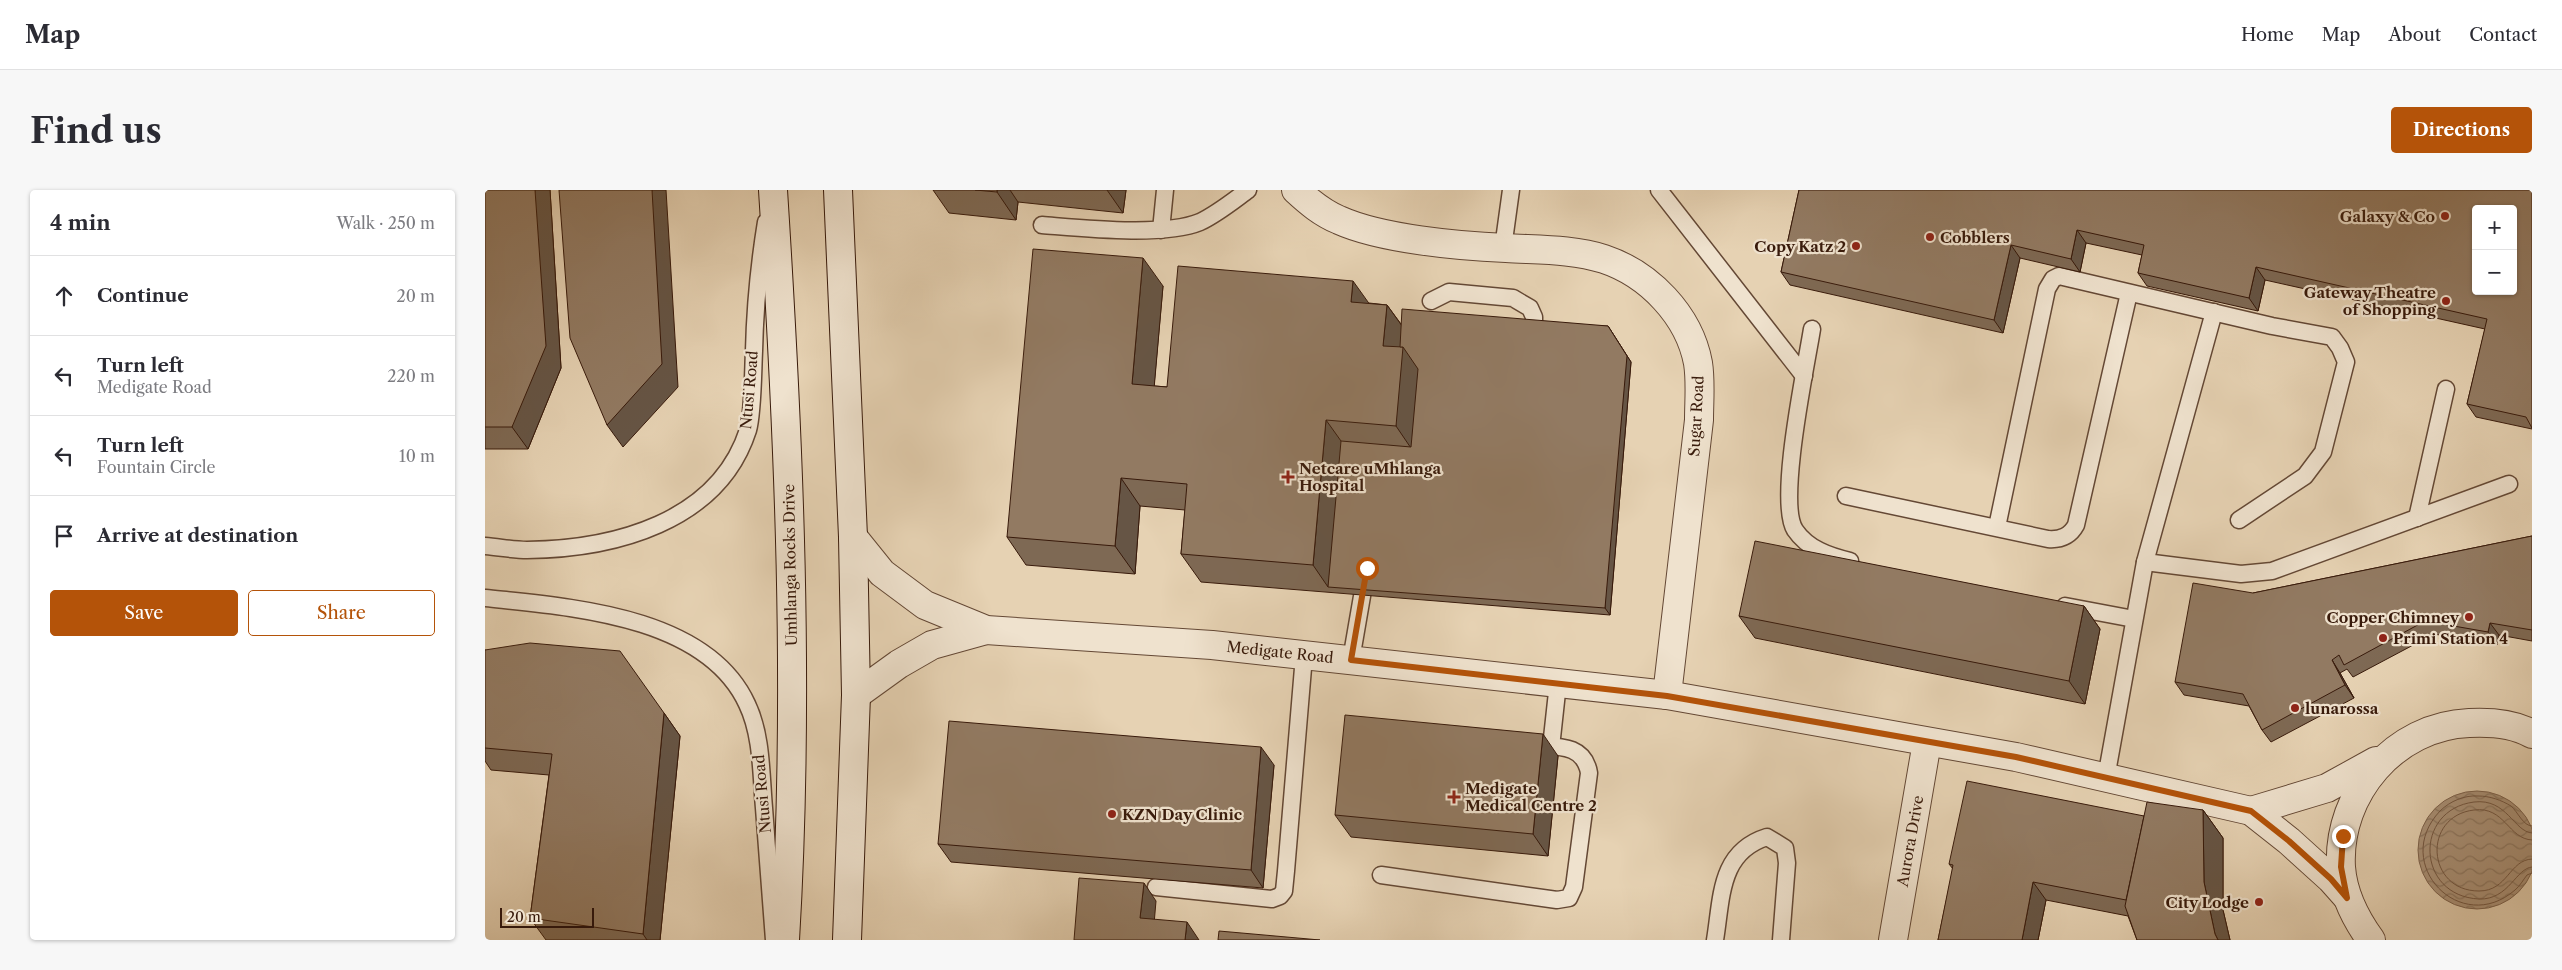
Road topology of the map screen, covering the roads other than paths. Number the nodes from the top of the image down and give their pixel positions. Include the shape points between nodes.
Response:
1 (773, 190) edge
2 (839, 190) edge
3 (1165, 190) edge
4 (1248, 190) edge
5 (1296, 190) edge
6 (1511, 190) edge
7 (1659, 190) edge
8 (1042, 225) dead end
9 (1161, 230) junction
10 (1503, 248) junction
11 (2129, 293) junction
12 (1431, 301) dead end
13 (2214, 312) junction
14 (1812, 329) dead end
15 (1534, 352) edge
16 (1804, 376) junction
17 (2445, 389) dead end
18 (2509, 484) dead end
19 (1846, 496) dead end
20 (2417, 518) junction
21 (2239, 520) dead end
22 (1997, 527) junction
23 (853, 538) junction
24 (485, 546) edge
25 (2145, 562) junction
26 (1863, 564) edge
27 (1386, 569) edge
28 (485, 598) edge
29 (2047, 602) edge
30 (2134, 619) junction
31 (986, 630) junction
32 (1304, 656) junction
33 (1351, 660) junction
34 (1558, 683) junction
35 (856, 695) junction
36 (1667, 696) junction
37 (2532, 734) edge
38 (1927, 742) junction
39 (1513, 743) edge
40 (1551, 747) junction
41 (2387, 755) junction
42 (2106, 778) junction
43 (2251, 811) junction
44 (1381, 875) dead end
45 (1156, 887) dead end
46 (2347, 898) junction
47 (774, 940) edge
48 (785, 940) edge
49 (847, 940) edge
50 (1715, 940) edge
51 (1781, 940) edge
52 (1893, 940) edge
53 (2371, 940) edge

1 - 24 lane, Ntusi Road via 759,268 748,429 731,465 704,498 652,530 602,542 526,550
1 - 48 street, Umhlanga Rocks Drive via 786,400 790,543 791,823
2 - 23 street
3 - 9 lane
4 - 9 lane via 1199,222
5 - 10 street, Sugar Road via 1321,211 1358,228 1403,237
6 - 10 lane
7 - 16 lane
8 - 9 lane
10 - 36 street, Sugar Road via 1582,254 1619,265 1643,278 1670,304 1691,342 1698,363 1699,420
11 - 13 lane
11 - 22 lane via 2077,525 2072,533 2057,540
11 - 22 lane via 2059,276 2049,283
12 - 15 lane via 1449,292 1465,292 1513,298 1524,303 1534,317
13 - 21 lane via 2332,337 2345,362 2323,452 2316,463 2305,476
13 - 25 lane
14 - 16 lane
16 - 26 lane via 1789,480 1789,516 1809,545 1827,555
17 - 20 lane
18 - 20 lane
19 - 22 lane
20 - 25 lane via 2272,571 2241,574
23 - 31 street, Medigate Road via 882,573 925,605
23 - 35 street
25 - 30 lane
27 - 33 lane via 1367,563
28 - 47 lane, Ntusi Road via 596,612 649,626 707,656 727,672 747,704 760,757
29 - 30 lane
30 - 42 lane
31 - 32 street, Medigate Road via 1212,645
31 - 35 street, Medigate Road via 932,645
32 - 33 street, Medigate Road
32 - 45 lane via 1286,871 1281,896 1272,899
33 - 34 street, Medigate Road
34 - 36 street, Medigate Road
34 - 40 lane
35 - 49 street
36 - 38 street, Medigate Road
37 - 41 street via 2491,722 2453,724 2418,735
38 - 42 street, Medigate Road via 2016,757
38 - 52 street, Aurora Drive
39 - 40 lane
40 - 44 lane via 1583,755 1589,773 1574,887 1569,898 1557,900
41 - 43 street, Medigate Road via 2327,788
41 - 46 street via 2366,779 2349,814 2343,836 2341,867
42 - 43 street, Medigate Road
43 - 46 street, Medigate Road via 2331,879
46 - 53 street
50 - 51 lane via 1728,868 1751,842 1767,837 1785,848 1787,863

